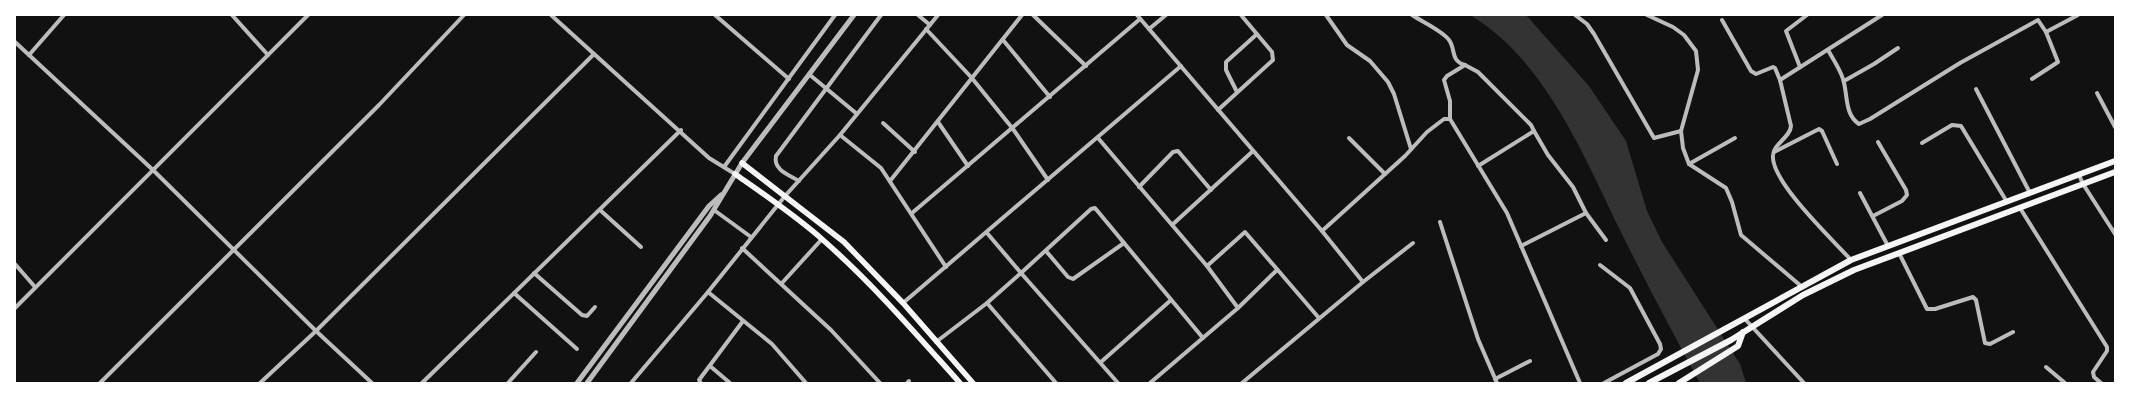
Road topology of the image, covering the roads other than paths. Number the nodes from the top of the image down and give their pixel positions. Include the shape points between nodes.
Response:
1 (64, 15) edge
2 (232, 15) edge
3 (308, 15) edge
4 (464, 15) edge
5 (551, 15) edge
6 (715, 15) edge
7 (836, 15) edge
8 (854, 15) edge
9 (881, 15) edge
10 (918, 15) edge
11 (938, 15) edge
12 (1022, 15) edge
13 (1033, 15) edge
14 (1137, 15) edge
15 (1166, 15) edge
16 (1241, 15) edge
17 (1326, 15) edge
18 (1412, 15) edge
19 (1575, 15) edge
20 (1647, 15) edge
21 (1662, 15) edge
22 (1807, 15) edge
23 (1882, 15) edge
24 (2042, 15) edge
25 (2078, 15) edge
26 (1140, 19) junction
27 (1655, 19) junction
28 (1722, 20) dead end
29 (2038, 20) junction
30 (930, 24) junction
31 (926, 30) junction
32 (1149, 30) junction
33 (2046, 32) junction
34 (1257, 34) junction
35 (1003, 40) junction
36 (15, 42) edge
37 (1898, 48) dead end
38 (1828, 50) junction
39 (594, 54) junction
40 (29, 55) junction
41 (268, 55) junction
42 (1465, 65) junction
43 (1086, 66) junction
44 (1181, 66) junction
45 (1800, 67) junction
46 (810, 75) junction
47 (971, 77) junction
48 (789, 79) junction
49 (2032, 79) dead end
50 (1780, 80) junction
51 (1844, 81) junction
52 (826, 86) junction
53 (1976, 89) dead end
54 (1237, 92) junction
55 (2097, 93) dead end
56 (1050, 97) junction
57 (1218, 110) junction
58 (857, 114) junction
59 (1450, 119) junction
60 (938, 122) junction
61 (883, 123) dead end
62 (2115, 127) edge
63 (1012, 129) junction
64 (681, 130) junction
65 (1534, 130) junction
66 (1681, 131) junction
67 (840, 135) junction
68 (1098, 138) junction
69 (1349, 138) dead end
70 (1734, 138) dead end
71 (1878, 142) dead end
72 (1922, 143) dead end
73 (1411, 149) junction
74 (1253, 151) junction
75 (915, 152) junction
76 (1773, 153) junction
77 (2115, 162) edge
78 (742, 163) junction
79 (1689, 164) junction
80 (1837, 164) dead end
81 (968, 166) junction
82 (1478, 166) junction
83 (724, 167) junction
84 (153, 170) junction
85 (2115, 172) edge
86 (735, 174) junction
87 (1385, 174) junction
88 (2079, 175) junction
89 (890, 180) junction
90 (1048, 180) junction
91 (799, 181) junction
92 (2083, 184) junction
93 (1139, 187) junction
94 (1211, 190) junction
95 (723, 193) junction
96 (1860, 193) dead end
97 (2030, 194) junction
98 (785, 196) junction
99 (2007, 202) junction
100 (778, 204) junction
101 (2020, 208) junction
102 (600, 210) junction
103 (714, 210) junction
104 (912, 212) junction
105 (1586, 213) junction
106 (1873, 216) junction
107 (1440, 222) dead end
108 (1172, 225) junction
109 (1322, 231) junction
110 (988, 233) junction
111 (2115, 234) edge
112 (751, 237) junction
113 (822, 239) junction
114 (1606, 240) dead end
115 (1124, 243) junction
116 (1413, 243) dead end
117 (1521, 246) junction
118 (1888, 246) junction
119 (641, 247) dead end
120 (742, 248) junction
121 (234, 251) junction
122 (1046, 251) junction
123 (1899, 253) junction
124 (1851, 260) junction
125 (15, 264) edge
126 (1600, 265) dead end
127 (1207, 266) junction
128 (946, 267) junction
129 (1277, 270) junction
130 (534, 273) junction
131 (1021, 273) junction
132 (1363, 282) junction
133 (782, 283) junction
134 (1802, 286) junction
135 (35, 287) junction
136 (708, 292) junction
137 (514, 293) junction
138 (1171, 300) junction
139 (987, 303) junction
140 (903, 304) junction
141 (596, 307) dead end
142 (15, 308) edge
143 (1238, 308) junction
144 (1319, 318) junction
145 (1744, 318) junction
146 (743, 321) junction
147 (1752, 327) junction
148 (316, 331) junction
149 (1743, 332) junction
150 (2013, 332) dead end
151 (1203, 338) junction
152 (936, 342) junction
153 (577, 349) dead end
154 (536, 352) dead end
155 (1530, 361) dead end
156 (1100, 362) junction
157 (710, 366) junction
158 (2046, 367) dead end
159 (636, 377) junction
160 (1496, 381) edge
161 (100, 383) edge
162 (260, 383) edge
163 (372, 383) edge
164 (422, 383) edge
165 (508, 383) edge
166 (578, 383) edge
167 (587, 383) edge
168 (631, 383) edge
169 (641, 383) edge
170 (702, 383) edge
171 (730, 383) edge
172 (806, 383) edge
173 (880, 383) edge
174 (960, 383) edge
175 (973, 383) edge
176 (1056, 383) edge
177 (1118, 383) edge
178 (1150, 383) edge
179 (1242, 383) edge
180 (1580, 383) edge
181 (1604, 383) edge
182 (1626, 383) edge
183 (1649, 383) edge
184 (1679, 383) edge
185 (1804, 383) edge
186 (2065, 383) edge
187 (2101, 383) edge

1 - 40 street
2 - 41 street
3 - 41 street
4 - 121 street
5 - 39 street
6 - 48 street
7 - 48 street
8 - 46 street
9 - 52 street
10 - 30 street
11 - 30 street
12 - 35 street
13 - 43 street
14 - 26 street
15 - 32 street
16 - 34 street
17 - 73 street via 1346,46 1370,61 1388,82
18 - 42 street via 1448,38 1455,59
19 - 66 street via 1594,34 1654,138
20 - 27 street
21 - 27 street
22 - 45 street via 1786,31
23 - 38 street
24 - 29 street
25 - 33 street
26 - 32 street
26 - 43 street
27 - 66 street via 1684,35 1698,60
28 - 50 street via 1751,72 1756,74 1773,67
29 - 33 street
29 - 51 street via 1861,124 1856,122 1847,105
30 - 31 street
31 - 47 street
31 - 58 street
32 - 44 street
33 - 49 street via 2058,62
34 - 54 street via 1226,62 1226,70
34 - 54 street via 1272,52 1273,60
35 - 47 street
35 - 56 street
36 - 40 street
37 - 51 street
38 - 45 street
38 - 51 street
39 - 64 street
39 - 148 street
40 - 84 street
41 - 84 street
42 - 59 street via 1444,80 1450,101
42 - 65 street via 1478,72
43 - 56 street
44 - 57 street
44 - 68 street
45 - 50 street
46 - 52 street
46 - 78 street
47 - 60 street
47 - 63 street
48 - 83 street
50 - 76 street via 1791,126
52 - 58 street
52 - 91 street via 776,156 776,166
53 - 97 street
54 - 57 street
55 - 62 street
56 - 63 street
57 - 74 street
58 - 67 street
59 - 73 street via 1444,119 1427,132
59 - 82 street
60 - 75 street
60 - 81 street
61 - 75 street
63 - 81 street
63 - 90 street
64 - 83 street
64 - 102 street
65 - 82 street
65 - 105 street via 1548,155 1573,187
66 - 79 street
67 - 89 street via 874,162
67 - 91 street
68 - 90 street
68 - 93 street
69 - 87 street
70 - 79 street
71 - 106 street via 1907,195
72 - 99 street via 1952,125 1961,126
73 - 87 street
74 - 94 street
74 - 109 street
75 - 89 street
76 - 80 street via 1819,129
76 - 124 street via 1773,160 1788,190
77 - 88 highway
78 - 86 street
78 - 98 main road
79 - 134 street via 1726,188 1741,235
81 - 104 street
82 - 117 street via 1507,213
83 - 86 street
84 - 121 street
84 - 135 street
85 - 92 highway
86 - 95 street
86 - 100 main road
87 - 109 street
88 - 92 street
88 - 97 highway
89 - 104 street
90 - 110 street
91 - 98 street
92 - 101 highway
92 - 111 street
93 - 94 street via 1176,151
93 - 108 street
94 - 108 street
95 - 103 street
95 - 166 street via 708,206
96 - 106 street
97 - 99 highway
98 - 100 street
98 - 140 main road via 844,242
99 - 118 highway
100 - 112 street
100 - 113 main road
101 - 123 highway
101 - 187 street via 2107,347 2093,372
102 - 119 street
102 - 130 street
103 - 112 street
103 - 167 street
104 - 128 street
105 - 114 street
105 - 117 street
106 - 118 street
107 - 160 street via 1478,338
108 - 127 street
109 - 132 street
110 - 128 street
110 - 131 street
112 - 120 street
113 - 133 street
113 - 174 main road via 893,308
115 - 122 street via 1073,279
115 - 122 street via 1098,210 1091,209
115 - 138 street
116 - 132 street
117 - 180 street
118 - 124 highway
120 - 133 street
120 - 136 street
121 - 148 street
121 - 161 street
122 - 131 street
123 - 147 highway via 1803,294
123 - 150 street via 1927,309 1973,297 1984,343 1990,344
124 - 134 highway
125 - 135 street
126 - 181 street via 1630,288 1661,349 1658,354
127 - 129 street via 1245,232
127 - 143 street
128 - 140 street
129 - 143 street
129 - 144 street
130 - 137 street
130 - 141 street via 582,315 587,316
131 - 139 street
131 - 156 street
132 - 144 street
133 - 173 street
134 - 145 highway
135 - 142 street
136 - 146 street
136 - 159 street
137 - 153 street
137 - 164 street
138 - 151 street
138 - 156 street
139 - 152 street
139 - 176 street
140 - 152 main road
143 - 151 street
144 - 179 street
145 - 147 street
145 - 182 highway
146 - 157 street
146 - 172 street via 772,344
147 - 149 highway
147 - 185 street
148 - 162 street
148 - 163 street
149 - 183 highway
149 - 184 highway via 1738,346
151 - 178 street
152 - 175 main road
154 - 165 street
155 - 160 street
156 - 177 street
157 - 170 street via 699,380
157 - 171 street
158 - 186 street
159 - 168 street
159 - 169 street

